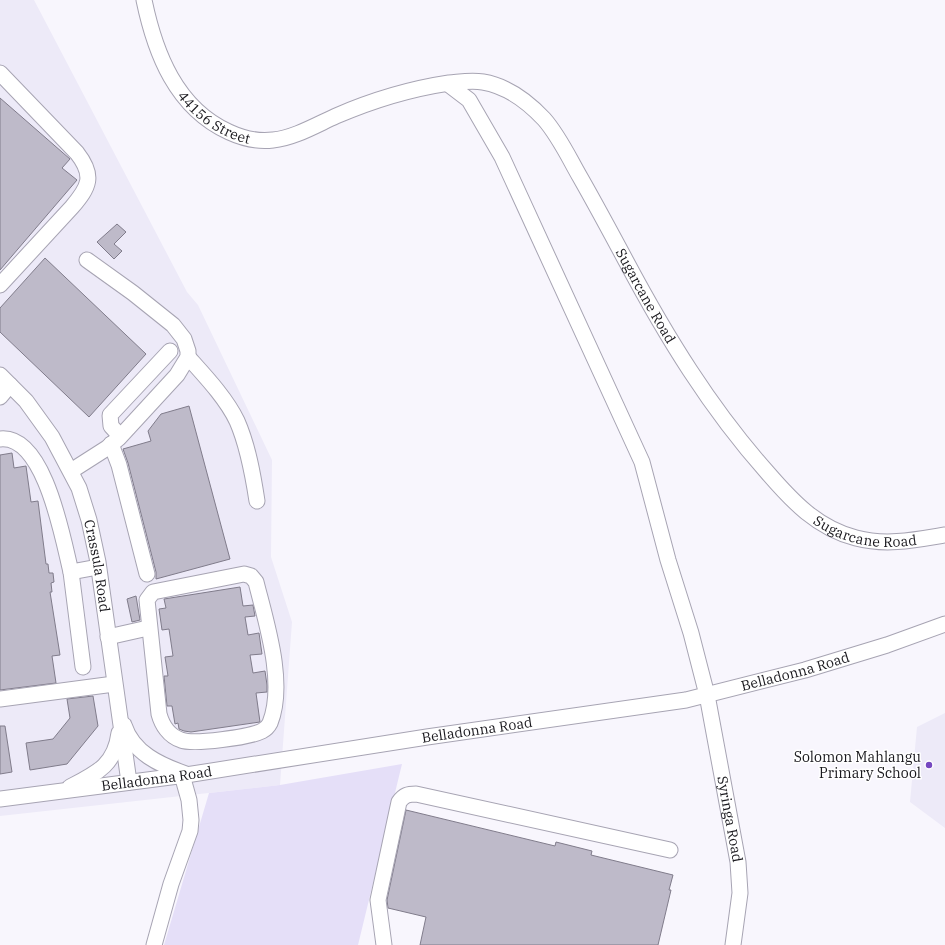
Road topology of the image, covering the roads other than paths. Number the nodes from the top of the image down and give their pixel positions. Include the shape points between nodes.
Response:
1 (144, 0) edge
2 (0, 73) edge
3 (448, 84) junction
4 (346, 112) joint
5 (88, 260) dead end
6 (0, 285) edge
7 (170, 352) dead end
8 (188, 357) junction
9 (5, 380) edge
10 (0, 397) edge
11 (0, 439) edge
12 (116, 440) junction
13 (71, 471) junction
14 (257, 501) dead end
15 (945, 535) edge
16 (98, 566) junction
17 (72, 572) junction
18 (147, 574) dead end
19 (945, 624) edge
20 (148, 628) junction
21 (108, 637) junction
22 (83, 667) dead end
23 (114, 684) junction
24 (706, 695) junction
25 (0, 699) edge
26 (119, 718) junction
27 (184, 775) junction
28 (129, 782) junction
29 (57, 793) junction
30 (0, 799) edge
31 (670, 850) dead end
32 (154, 945) edge
33 (384, 945) edge
34 (733, 945) edge

1 - 4 street, 44156 Street via 156,44 168,73 190,105 219,128 255,140 274,140 290,136
2 - 6 street via 77,153 85,163 89,179 83,194
3 - 4 street, Sugarcane Road via 424,86
3 - 15 street, Sugarcane Road via 466,80 504,88 545,120 569,156 657,319 699,386 744,446 797,506 835,531 871,541 891,543
3 - 24 street, Syringa Road via 469,100 502,157 642,462
5 - 8 street via 173,325 184,339
7 - 12 street via 110,415
8 - 12 street via 177,375
8 - 14 street via 210,381 236,420 252,468
9 - 10 street
9 - 13 street, Crassula Road via 26,401 52,437
11 - 17 street via 6,438 20,445 41,470 56,510
12 - 13 street
12 - 18 street via 119,465
13 - 16 street, Crassula Road via 89,520
16 - 17 street
16 - 21 street, Crassula Road
17 - 22 street
19 - 24 street, Belladonna Road via 842,659
20 - 20 street via 147,600 153,592 244,574 251,576 256,582 274,660 276,688 273,714 266,729 251,735 196,742 185,742 176,738 161,724
20 - 21 street
21 - 23 street, Crassula Road
23 - 25 street
23 - 26 street, Crassula Road
24 - 27 street, Belladonna Road via 609,712
24 - 34 street, Syringa Road via 738,862 740,893
26 - 27 street via 144,754
26 - 28 street, Crassula Road
26 - 29 street via 114,753 104,767 92,776
27 - 28 street, Belladonna Road
27 - 32 street via 189,800 190,831 171,884
28 - 29 street, Belladonna Road
29 - 30 street, Belladonna Road
31 - 33 street via 408,794 399,802 378,900

